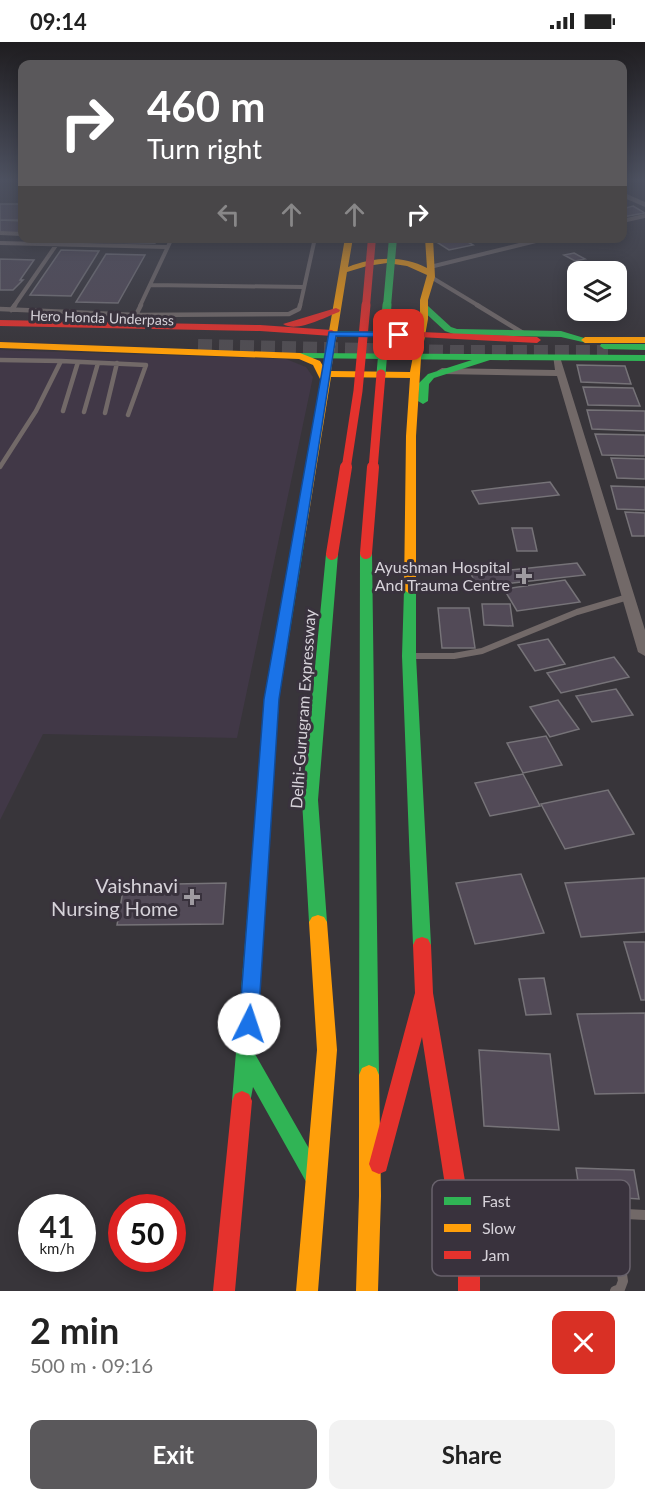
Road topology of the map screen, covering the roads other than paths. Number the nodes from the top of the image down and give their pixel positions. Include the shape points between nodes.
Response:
1 (0, 243) edge
2 (170, 243) edge
3 (313, 243) edge
4 (348, 243) edge
5 (372, 243) edge
6 (393, 243) edge
7 (429, 243) edge
8 (531, 243) edge
9 (46, 244) joint
10 (56, 245) junction
11 (168, 247) junction
12 (344, 271) junction
13 (430, 272) junction
14 (151, 285) junction
15 (303, 287) junction
16 (0, 309) edge
17 (11, 310) junction
18 (336, 310) junction
19 (424, 313) junction
20 (136, 315) junction
21 (0, 323) edge
22 (260, 328) junction
23 (0, 330) edge
24 (332, 333) junction
25 (525, 334) junction
26 (421, 335) junction
27 (442, 336) junction
28 (0, 338) edge
29 (645, 339) edge
30 (587, 340) junction
31 (0, 345) edge
32 (645, 347) edge
33 (645, 353) edge
34 (300, 356) junction
35 (490, 357) junction
36 (556, 357) junction
37 (328, 358) junction
38 (416, 358) junction
39 (645, 358) edge
40 (0, 360) edge
41 (61, 361) junction
42 (78, 362) junction
43 (98, 363) junction
44 (117, 363) junction
45 (440, 371) junction
46 (560, 372) junction
47 (415, 375) junction
48 (325, 377) junction
49 (63, 411) dead end
50 (84, 412) dead end
51 (105, 413) dead end
52 (128, 415) dead end
53 (412, 424) junction
54 (0, 466) edge
55 (628, 597) junction
56 (645, 652) edge
57 (409, 656) junction
58 (424, 993) junction
59 (246, 1056) junction
60 (316, 1180) junction
61 (454, 1180) edge
62 (370, 1196) junction
63 (630, 1214) edge
64 (645, 1215) edge
65 (622, 1276) edge
66 (224, 1291) edge
67 (307, 1291) edge
68 (367, 1291) edge
69 (615, 1291) edge

1 - 9 lane
2 - 11 lane
3 - 15 lane
4 - 12 main road
5 - 60 main road, Delhi-Gurugram Expressway, bridge via 358,391 332,554 310,800 327,1050
6 - 62 main road, bridge via 366,553
7 - 13 main road
8 - 13 lane
9 - 10 lane
10 - 11 lane
10 - 17 lane
11 - 14 lane
12 - 13 main road via 375,260 416,264
12 - 18 main road
13 - 19 main road
13 - 25 lane
14 - 15 lane
14 - 20 lane
15 - 20 lane via 299,309 289,314
16 - 17 lane
17 - 20 lane
18 - 22 main road via 304,322
18 - 24 main road
19 - 25 main road via 456,332
19 - 26 main road
19 - 27 main road
21 - 22 main road
22 - 24 main road
23 - 28 main road, Hero Honda Underpass via 200,342
24 - 26 main road
24 - 37 main road
25 - 30 main road via 571,335
26 - 27 main road
26 - 38 main road
27 - 30 main road
29 - 30 main road
31 - 34 main road
32 - 33 main road via 606,349
34 - 37 main road
34 - 48 main road via 317,363
35 - 36 main road
35 - 38 main road
35 - 45 main road
36 - 39 main road
36 - 46 street
37 - 38 main road
37 - 48 main road
38 - 47 main road
40 - 41 lane
41 - 42 lane
41 - 54 lane via 36,411
42 - 43 lane
42 - 49 lane
43 - 44 lane
43 - 50 lane
44 - 51 lane
44 - 52 lane via 146,365
45 - 46 street
45 - 53 main road via 424,383 422,413
46 - 55 street
47 - 48 main road
47 - 53 main road
48 - 59 main road via 272,699
53 - 57 main road
55 - 56 street
55 - 57 lane via 577,612 482,651 454,656
57 - 58 main road
58 - 61 main road
58 - 62 main road
59 - 60 main road
59 - 66 main road
60 - 67 main road, Delhi-Gurugram Expressway
62 - 68 main road
63 - 64 lane
65 - 69 lane via 620,1289

